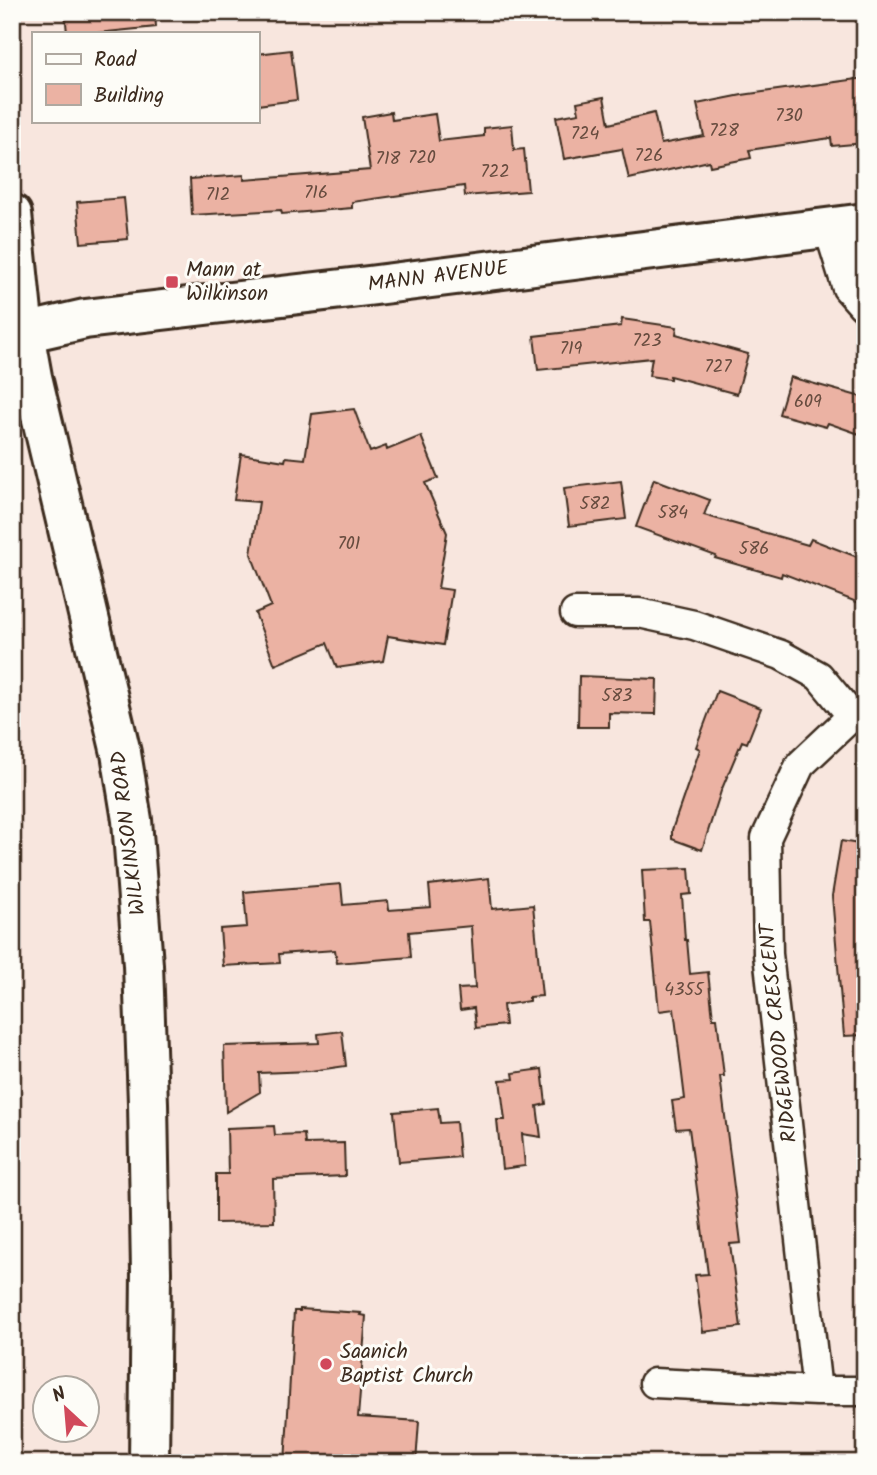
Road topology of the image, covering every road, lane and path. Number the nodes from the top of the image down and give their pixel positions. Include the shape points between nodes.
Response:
1 (12, 214) edge
2 (848, 226) edge
3 (865, 303) edge
4 (18, 335) edge
5 (575, 613) dead end
6 (858, 715) edge
7 (654, 1382) dead end
8 (817, 1391) junction
9 (865, 1391) edge
10 (149, 1463) edge

1 - 4 main road, WILKINSON ROAD
2 - 3 street via 850,286
2 - 4 main road, MANN AVENUE via 85,319
4 - 10 main road, WILKINSON ROAD via 121,753 132,820 148,1103
5 - 6 street via 639,612 781,655 819,676
6 - 8 street, RIDGEWOOD CRESCENT via 800,765 766,838 768,954
7 - 8 street
8 - 9 street

